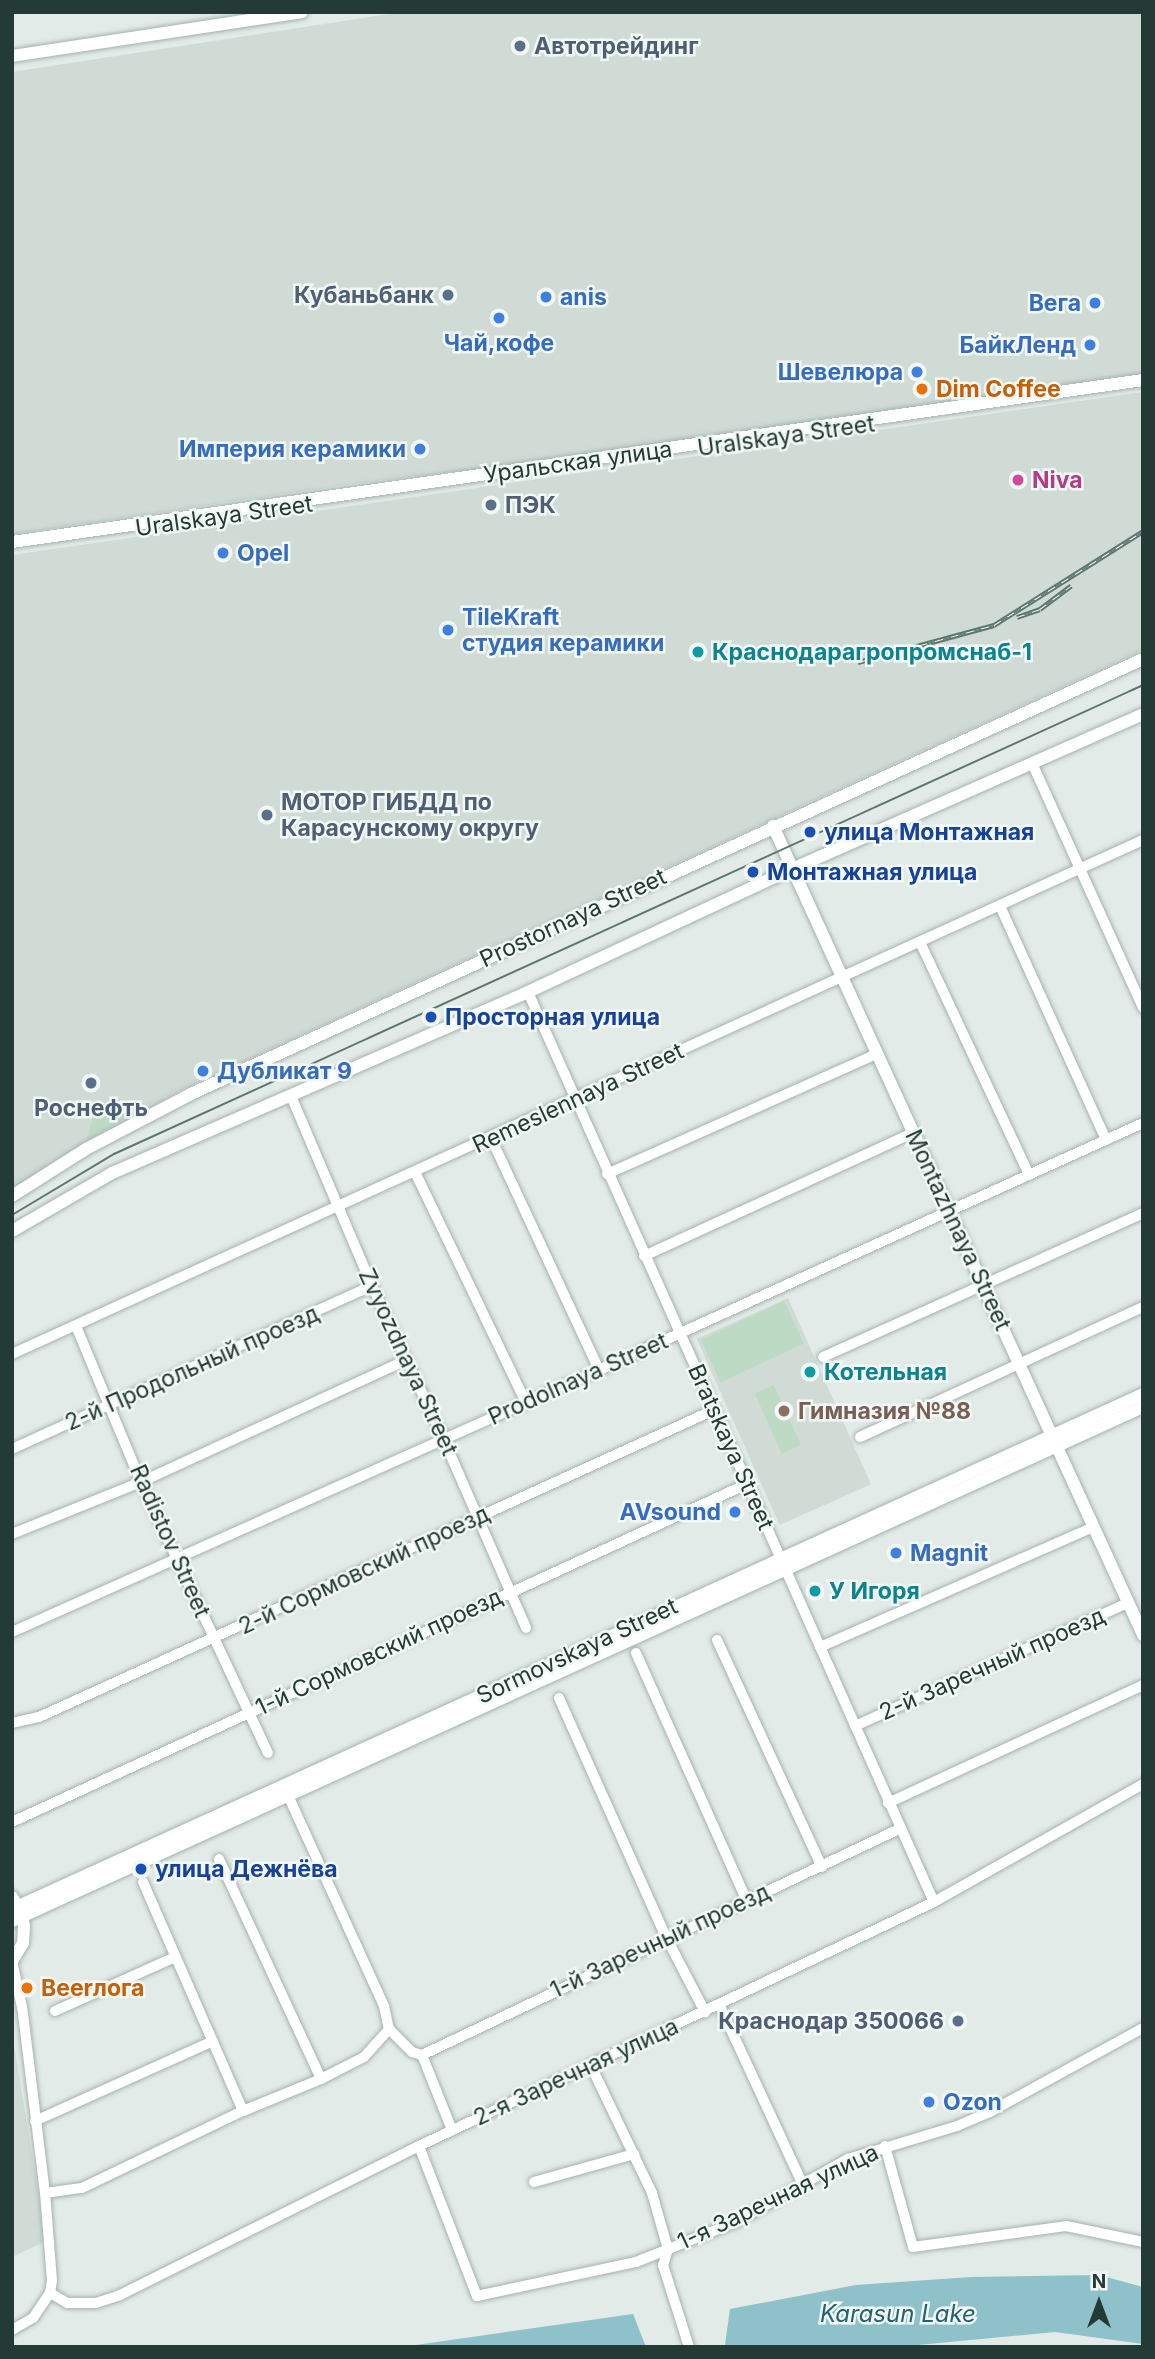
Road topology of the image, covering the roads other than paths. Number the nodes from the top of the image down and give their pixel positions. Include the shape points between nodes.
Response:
1 (302, 12) edge
2 (12, 56) edge
3 (1143, 382) edge
4 (12, 544) edge
5 (1143, 659) edge
6 (1143, 714) edge
7 (1032, 763) junction
8 (773, 826) junction
9 (1143, 840) edge
10 (1080, 868) junction
11 (792, 869) junction
12 (1000, 906) junction
13 (920, 942) junction
14 (842, 977) junction
15 (528, 992) junction
16 (1143, 1008) edge
17 (877, 1054) junction
18 (291, 1096) junction
19 (575, 1099) junction
20 (1143, 1123) edge
21 (914, 1133) junction
22 (492, 1138) junction
23 (1106, 1140) junction
24 (415, 1172) junction
25 (607, 1174) junction
26 (1029, 1175) junction
27 (12, 1196) edge
28 (337, 1206) junction
29 (949, 1211) junction
30 (1143, 1213) edge
31 (12, 1231) edge
32 (644, 1256) junction
33 (372, 1286) junction
34 (984, 1286) junction
35 (1143, 1307) edge
36 (76, 1326) junction
37 (680, 1334) junction
38 (12, 1354) edge
39 (823, 1357) dead end
40 (406, 1360) junction
41 (1019, 1364) junction
42 (599, 1370) junction
43 (1143, 1394) edge
44 (526, 1403) junction
45 (111, 1404) junction
46 (1143, 1407) edge
47 (714, 1410) junction
48 (860, 1437) dead end
49 (444, 1440) junction
50 (1054, 1440) junction
51 (12, 1449) edge
52 (141, 1482) junction
53 (747, 1484) junction
54 (479, 1517) junction
55 (1093, 1527) junction
56 (12, 1534) edge
57 (177, 1559) junction
58 (782, 1563) junction
59 (510, 1592) junction
60 (1128, 1603) junction
61 (526, 1628) dead end
62 (12, 1632) edge
63 (1143, 1635) edge
64 (215, 1639) junction
65 (717, 1640) dead end
66 (820, 1647) junction
67 (636, 1653) dead end
68 (1143, 1685) edge
69 (559, 1698) dead end
70 (250, 1712) junction
71 (12, 1723) edge
72 (855, 1726) junction
73 (268, 1753) dead end
74 (1143, 1784) edge
75 (285, 1790) junction
76 (888, 1803) junction
77 (12, 1822) edge
78 (899, 1829) junction
79 (219, 1859) dead end
80 (822, 1867) junction
81 (143, 1882) dead end
82 (747, 1901) junction
83 (934, 1902) junction
84 (16, 1909) edge
85 (666, 1937) junction
86 (174, 1957) junction
87 (12, 1961) edge
88 (719, 2004) junction
89 (55, 2011) dead end
90 (705, 2012) junction
91 (1143, 2028) edge
92 (388, 2029) junction
93 (213, 2041) junction
94 (422, 2055) junction
95 (591, 2066) junction
96 (321, 2079) junction
97 (243, 2111) junction
98 (35, 2121) junction
99 (453, 2130) junction
100 (419, 2146) junction
101 (885, 2146) junction
102 (634, 2154) junction
103 (534, 2182) dead end
104 (803, 2185) junction
105 (45, 2193) junction
106 (1143, 2242) edge
107 (668, 2249) junction
108 (50, 2293) junction
109 (12, 2330) edge
110 (689, 2347) edge

1 - 2 street
3 - 4 street, Uralskaya Street
5 - 8 street, Prostornaya Street
6 - 7 street
7 - 10 street
7 - 11 street
8 - 11 street, Montazhnaya Street
8 - 27 street, Prostornaya Street via 193,1093 86,1149
9 - 10 street, Remeslennaya Street
10 - 12 street, Remeslennaya Street
10 - 16 street
11 - 14 street, Montazhnaya Street
11 - 15 street
12 - 13 street, Remeslennaya Street
12 - 23 street
13 - 14 street, Remeslennaya Street
13 - 26 street
14 - 17 street, Montazhnaya Street
14 - 19 street, Remeslennaya Street
15 - 18 street
15 - 19 street, Bratskaya Street
17 - 21 street, Montazhnaya Street
17 - 25 street
18 - 28 street, Zvyozdnaya Street
18 - 31 street via 112,1173
19 - 22 street, Remeslennaya Street
19 - 25 street, Bratskaya Street
20 - 23 street, Prodolnaya Street
21 - 29 street, Montazhnaya Street
21 - 32 street
22 - 24 street, Remeslennaya Street
22 - 42 street
23 - 26 street, Prodolnaya Street
24 - 28 street, Remeslennaya Street
24 - 44 street
25 - 32 street, Bratskaya Street
26 - 29 street, Prodolnaya Street
28 - 33 street, Zvyozdnaya Street
28 - 36 street, Remeslennaya Street
29 - 34 street, Montazhnaya Street
29 - 37 street, Prodolnaya Street
30 - 34 street
32 - 37 street, Bratskaya Street
33 - 40 street, Zvyozdnaya Street
33 - 45 street, 2-й Продольный проезд
34 - 39 street
34 - 41 street, Montazhnaya Street
35 - 41 street
36 - 38 street, Remeslennaya Street
36 - 45 street, Radistov Street
37 - 42 street, Prodolnaya Street
37 - 47 street, Bratskaya Street
40 - 49 street, Zvyozdnaya Street
40 - 52 street
41 - 48 street
41 - 50 street, Montazhnaya Street
42 - 44 street, Prodolnaya Street
43 - 50 street, Sormovskaya Street
44 - 49 street, Prodolnaya Street
45 - 51 street, 2-й Продольный проезд
45 - 52 street, Radistov Street
46 - 50 street, Sormovskaya Street
47 - 53 street, Bratskaya Street
47 - 54 street, 2-й Сормовский проезд
49 - 54 street, Zvyozdnaya Street
49 - 57 street, Prodolnaya Street
50 - 55 street, Montazhnaya Street
50 - 58 street, Sormovskaya Street
52 - 56 street
52 - 57 street, Radistov Street
53 - 58 street, Bratskaya Street
53 - 59 street, 1-й Сормовский проезд
54 - 59 street, Zvyozdnaya Street
54 - 64 street, 2-й Сормовский проезд
55 - 60 street, Montazhnaya Street
55 - 66 street
57 - 62 street, Prodolnaya Street
57 - 64 street, Radistov Street
58 - 66 street, Bratskaya Street
58 - 75 street, Sormovskaya Street
59 - 61 street, Zvyozdnaya Street
59 - 70 street, 1-й Сормовский проезд
60 - 63 street, Montazhnaya Street
60 - 72 street, 2-й Заречный проезд
64 - 70 street, Radistov Street
64 - 71 street, 2-й Сормовский проезд via 39,1717
65 - 80 street
66 - 72 street, Bratskaya Street
67 - 82 street
68 - 76 street
69 - 85 street
70 - 73 street, Radistov Street
70 - 77 street, 1-й Сормовский проезд
72 - 76 street, Bratskaya Street
74 - 83 street, 2-я Заречная улица
75 - 84 street, Sormovskaya Street
75 - 92 street via 384,2006
76 - 78 street, Bratskaya Street
78 - 80 street, 1-й Заречный проезд
78 - 83 street, Bratskaya Street
79 - 96 street
80 - 82 street, 1-й Заречный проезд
81 - 86 street
82 - 85 street, 1-й Заречный проезд
83 - 88 street, 2-я Заречная улица
84 - 87 street via 24,1937
85 - 90 street
85 - 94 street, 1-й Заречный проезд
86 - 89 street
86 - 93 street
87 - 98 street
88 - 90 street, 2-я Заречная улица
88 - 104 street
90 - 95 street, 2-я Заречная улица
91 - 101 street, 1-я Заречная улица via 990,2112
92 - 94 street via 412,2052
92 - 96 street via 364,2056
93 - 97 street
93 - 98 street
94 - 99 street
95 - 99 street, 2-я Заречная улица
95 - 102 street
96 - 97 street
97 - 105 street via 82,2188
98 - 105 street
99 - 100 street, 2-я Заречная улица
100 - 107 street, 1-я Заречная улица via 477,2296 635,2262
100 - 108 street, 2-я Заречная улица via 120,2295 96,2303 67,2303
101 - 104 street, 1-я Заречная улица via 848,2159
101 - 106 street via 913,2247 1066,2226
102 - 103 street
102 - 107 street via 652,2193
104 - 107 street, 1-я Заречная улица via 736,2222
105 - 108 street
107 - 110 street via 663,2265
108 - 109 street via 33,2318

